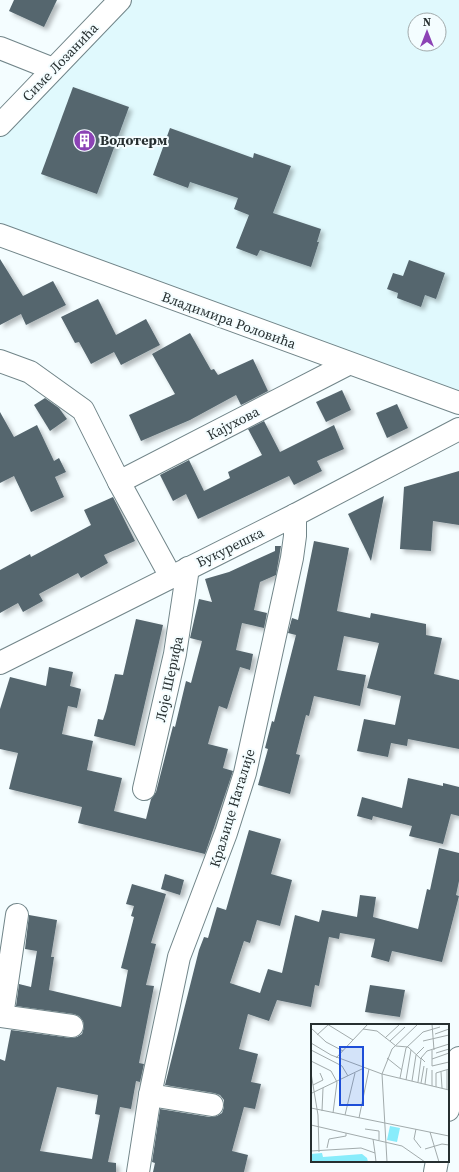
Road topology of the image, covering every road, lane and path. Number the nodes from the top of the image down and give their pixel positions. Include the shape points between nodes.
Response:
1 (120, 0) edge
2 (0, 48) edge
3 (53, 69) junction
4 (0, 125) edge
5 (0, 235) edge
6 (0, 362) edge
7 (348, 364) junction
8 (459, 403) edge
9 (459, 429) edge
10 (119, 482) junction
11 (295, 515) junction
12 (179, 573) junction
13 (0, 663) edge
14 (144, 789) dead end
15 (17, 915) dead end
16 (1, 1016) edge
17 (72, 1026) dead end
18 (459, 1058) edge
19 (150, 1095) junction
20 (212, 1105) dead end
21 (449, 1105) edge
22 (437, 1162) edge
23 (138, 1172) edge
24 (435, 1172) edge

1 - 3 street, Симе Лозанића
2 - 3 street
3 - 4 street, Симе Лозанића
5 - 7 street, Владимира Роловића
6 - 10 street via 30,372 83,410
7 - 8 street, Владимира Роловића
7 - 10 street, Кајухова
9 - 11 street, Букурешка
10 - 12 street
11 - 12 street, Букурешка
11 - 19 street, Краљице Наталије via 292,558 245,773 226,834 180,958
12 - 13 street, Букурешка
12 - 14 street, Лоје Шерифа via 175,654
15 - 16 street
16 - 17 street
18 - 21 street
19 - 20 street
19 - 23 street, Краљице Наталије
22 - 24 street

